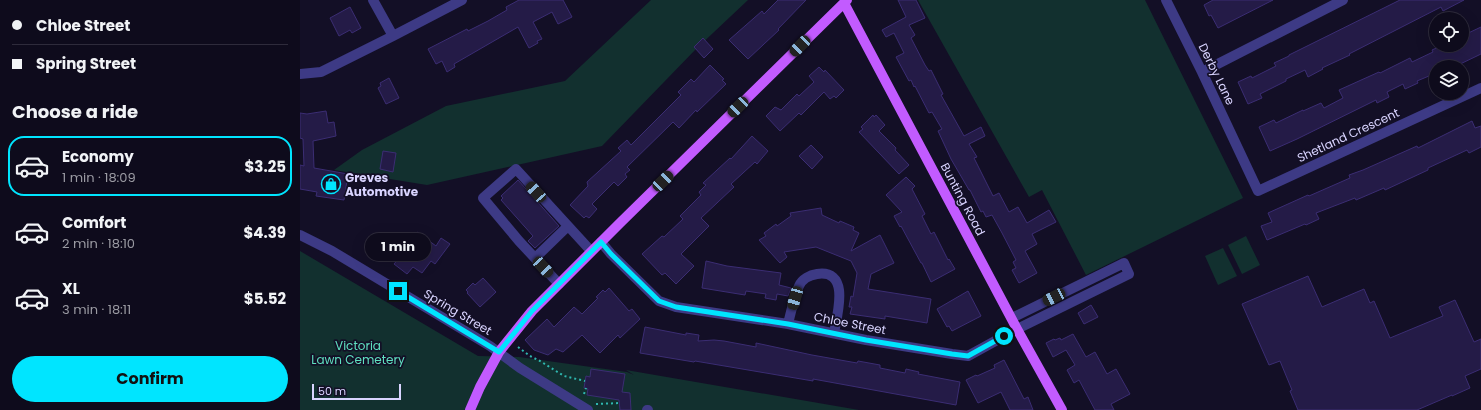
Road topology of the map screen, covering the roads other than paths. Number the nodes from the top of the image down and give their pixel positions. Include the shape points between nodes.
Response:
1 (373, 0) edge
2 (462, 0) edge
3 (1166, 0) edge
4 (1343, 0) edge
5 (844, 1) edge
6 (393, 36) junction
7 (1202, 72) junction
8 (300, 74) edge
9 (1481, 88) edge
10 (1243, 160) joint
11 (568, 226) junction
12 (300, 235) edge
13 (601, 242) junction
14 (591, 252) junction
15 (534, 258) junction
16 (559, 284) junction
17 (1012, 318) junction
18 (788, 324) junction
19 (1017, 329) junction
20 (834, 333) junction
21 (499, 352) junction
22 (591, 407) edge
23 (470, 410) edge
24 (1062, 410) edge

1 - 6 street
2 - 6 street
3 - 7 street, Derby Lane
4 - 7 street
5 - 13 main road
5 - 17 main road, Bunting Road
6 - 8 street via 321,72
7 - 10 street, Derby Lane
9 - 10 street, Shetland Crescent via 1258,191
11 - 14 street
11 - 15 street
11 - 15 street via 516,169 483,198
12 - 21 street, Spring Street via 332,251
13 - 14 main road
13 - 18 street, Chloe Street via 659,301 676,307
14 - 16 main road
15 - 16 street
16 - 21 main road via 532,311
17 - 19 main road, Bunting Road
17 - 19 street, Chloe Street via 1124,263 1129,274
18 - 20 street, Chloe Street
18 - 20 street via 800,284 809,276 826,274 839,286 840,298
19 - 20 street, Chloe Street via 968,356
19 - 24 main road, Bunting Road
21 - 22 street, Spring Street via 520,368
21 - 23 main road

